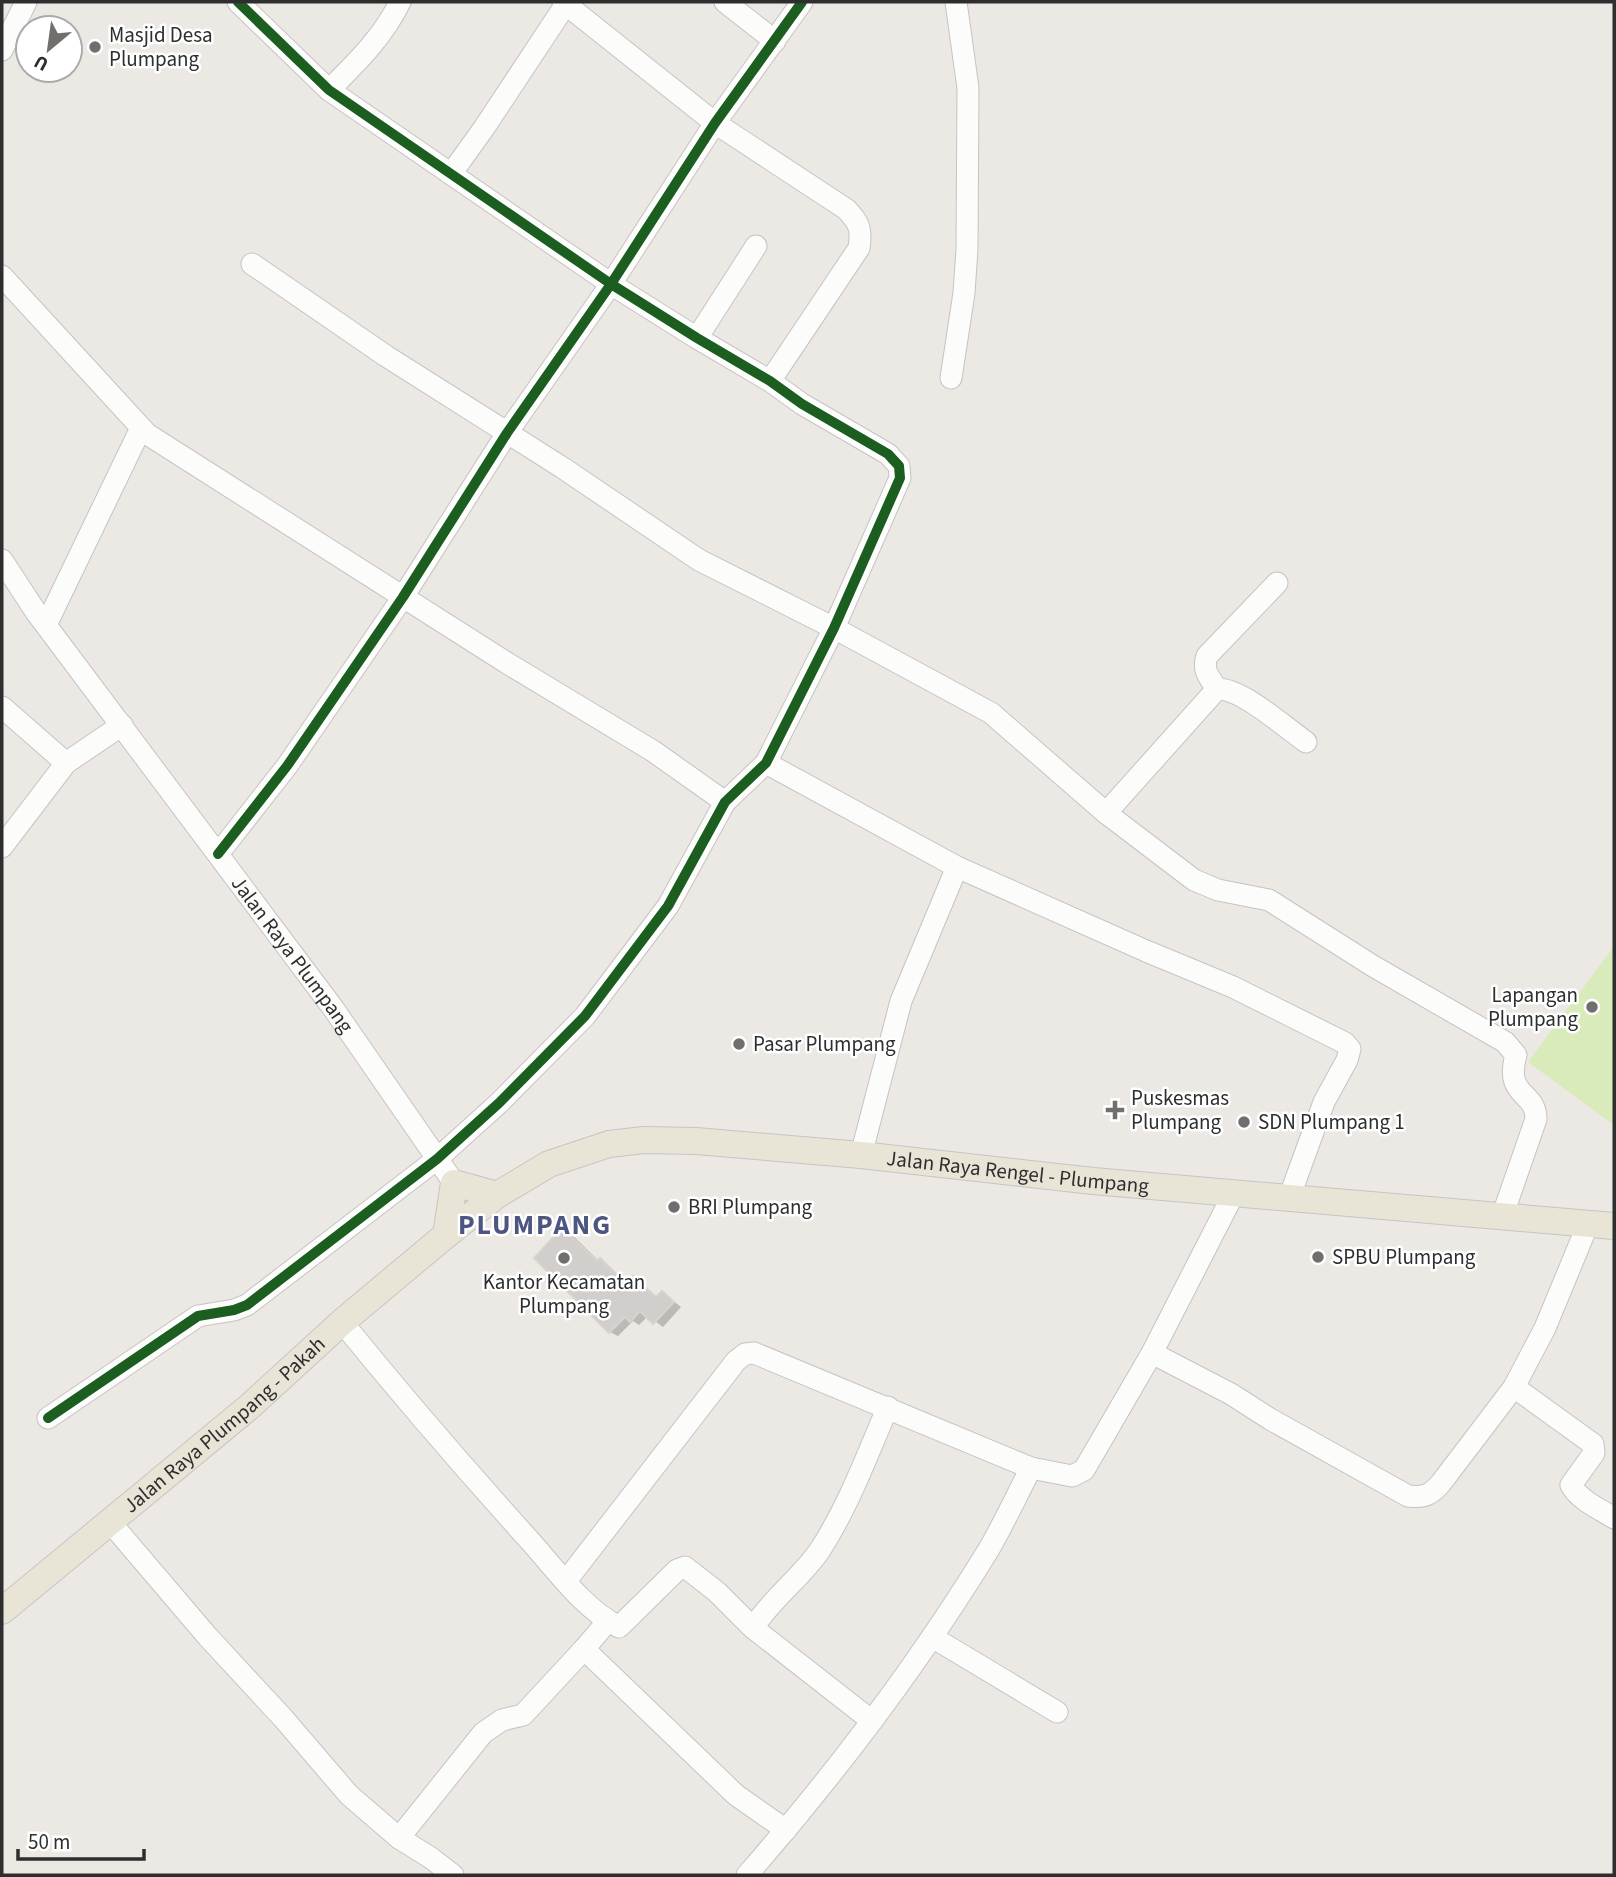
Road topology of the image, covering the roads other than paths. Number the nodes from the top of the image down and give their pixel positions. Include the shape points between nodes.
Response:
1 (26, 2) edge
2 (238, 2) edge
3 (400, 2) edge
4 (725, 2) edge
5 (802, 2) edge
6 (956, 2) edge
7 (564, 3) edge
8 (4, 40) edge
9 (775, 41) junction
10 (330, 90) junction
11 (715, 123) junction
12 (451, 174) junction
13 (756, 246) dead end
14 (252, 264) dead end
15 (2, 276) edge
16 (611, 284) junction
17 (697, 338) junction
18 (951, 378) dead end
19 (770, 381) junction
20 (141, 428) junction
21 (507, 433) junction
22 (2, 560) edge
23 (1277, 583) dead end
24 (403, 597) junction
25 (46, 625) junction
26 (834, 628) junction
27 (1217, 689) junction
28 (2, 707) edge
29 (122, 725) junction
30 (1306, 742) dead end
31 (66, 763) junction
32 (766, 763) junction
33 (725, 802) junction
34 (1106, 813) junction
35 (2, 847) edge
36 (218, 854) junction
37 (957, 867) junction
38 (861, 1155) junction
39 (437, 1159) junction
40 (454, 1183) junction
41 (1234, 1193) junction
42 (498, 1195) junction
43 (1289, 1198) junction
44 (1502, 1217) junction
45 (1601, 1225) edge
46 (446, 1234) junction
47 (342, 1322) junction
48 (1152, 1353) junction
49 (1514, 1387) junction
50 (888, 1407) junction
51 (48, 1418) dead end
52 (1031, 1468) junction
53 (1614, 1518) edge
54 (110, 1522) junction
55 (566, 1581) junction
56 (6, 1600) edge
57 (608, 1621) junction
58 (753, 1628) junction
59 (932, 1637) junction
60 (584, 1649) junction
61 (1057, 1712) dead end
62 (872, 1721) junction
63 (786, 1830) junction
64 (399, 1838) junction
65 (453, 1875) edge
66 (747, 1875) edge

1 - 8 street
2 - 10 street
3 - 10 street via 367,52
4 - 9 street
5 - 9 street
6 - 18 street via 968,88 967,249
7 - 11 street
7 - 12 street
9 - 11 street
10 - 12 street
11 - 16 street
11 - 19 street via 846,209 862,232 859,248
12 - 16 street
13 - 17 street
14 - 21 street
15 - 20 street
16 - 17 street
16 - 21 street
17 - 19 street
19 - 26 street via 888,454 899,466 900,478
20 - 24 street via 170,451
20 - 25 street
21 - 24 street
21 - 26 street via 699,561
22 - 25 street, Jalan Raya Plumpang
23 - 27 street via 1207,656 1205,671
24 - 33 street via 653,751
24 - 36 street via 287,766
25 - 29 street, Jalan Raya Plumpang
26 - 32 street
26 - 34 street via 991,713
27 - 30 street via 1226,688 1245,699
27 - 34 street
28 - 31 street
29 - 31 street
29 - 36 street, Jalan Raya Plumpang
31 - 35 street
32 - 33 street
32 - 37 street
33 - 39 street via 668,906 585,1016
34 - 44 street via 1194,880 1269,900 1513,1049 1513,1080 1533,1106 1536,1119
36 - 39 street, Jalan Raya Plumpang via 333,1008
37 - 38 street via 901,1001
37 - 43 street via 1233,986 1345,1043 1350,1049 1347,1060 1324,1102
38 - 41 main road, Jalan Raya Rengel - Plumpang
38 - 42 main road, Jalan Raya Rengel - Plumpang via 644,1140 609,1144 550,1164
39 - 40 street, Jalan Raya Plumpang
39 - 51 street via 247,1305 198,1316
40 - 42 main road
40 - 46 main road
41 - 43 main road, Jalan Raya Rengel - Plumpang
41 - 48 street
42 - 46 main road, Jalan Raya Rengel - Plumpang
43 - 44 main road, Jalan Raya Rengel - Plumpang
44 - 45 main road, Jalan Raya Rengel - Plumpang
45 - 49 street
46 - 47 main road, Jalan Raya Plumpang - Pakah
47 - 54 main road, Jalan Raya Plumpang - Pakah via 249,1407
47 - 55 street
48 - 49 street via 1408,1496 1423,1498 1433,1493
48 - 52 street via 1084,1470 1072,1476
49 - 53 street via 1593,1444 1594,1453 1571,1485
50 - 52 street
50 - 55 street via 745,1353
50 - 58 street via 844,1509 818,1552
52 - 59 street via 990,1547
54 - 56 main road, Jalan Raya Plumpang - Pakah
54 - 64 street via 349,1795
55 - 57 street
57 - 58 street via 622,1626 685,1567
57 - 60 street
58 - 62 street
59 - 61 street
59 - 62 street
60 - 63 street via 736,1795
60 - 64 street via 523,1715 502,1720 483,1733
62 - 63 street
63 - 66 street
64 - 65 street

